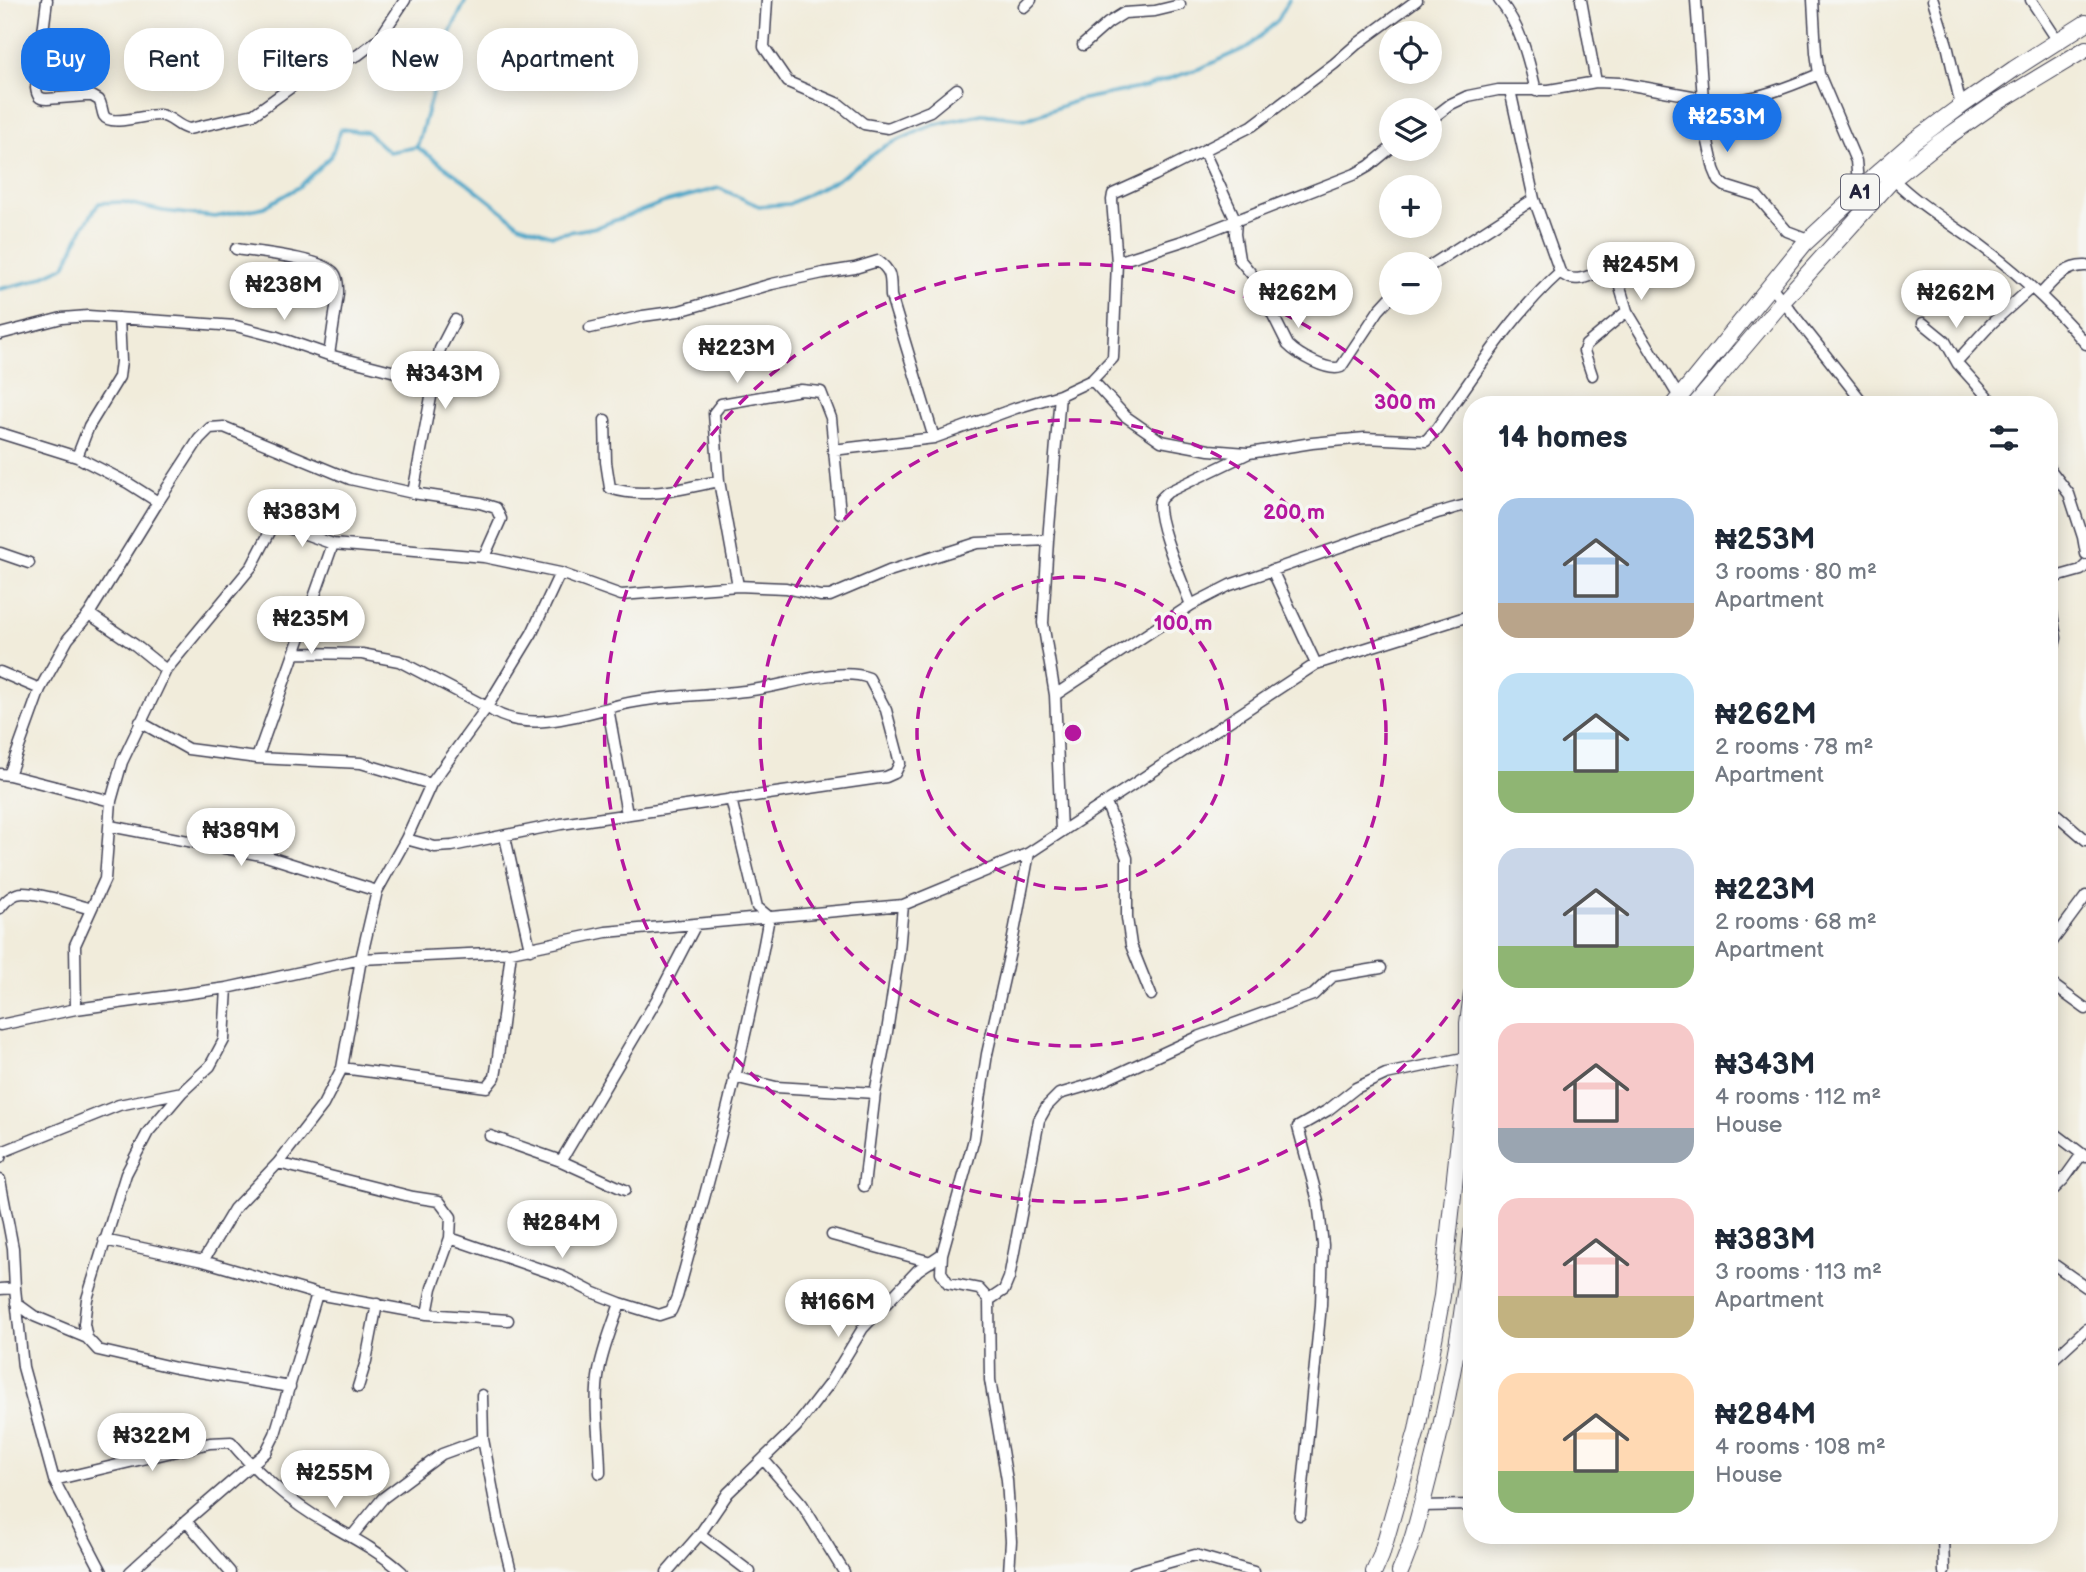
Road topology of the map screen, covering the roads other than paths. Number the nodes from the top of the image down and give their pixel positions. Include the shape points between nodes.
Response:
1 (47, 0) edge
2 (405, 0) edge
3 (767, 0) edge
4 (1124, 0) edge
5 (1417, 0) edge
6 (1499, 0) edge
7 (1581, 0) edge
8 (1696, 0) edge
9 (1813, 0) edge
10 (1933, 0) edge
11 (2031, 0) edge
12 (1180, 5) dead end
13 (1124, 13) junction
14 (2086, 23) edge
15 (2058, 41) junction
16 (1083, 45) dead end
17 (2086, 49) edge
18 (1819, 74) junction
19 (1597, 82) junction
20 (957, 89) dead end
21 (1510, 90) junction
22 (1536, 90) junction
23 (1703, 100) junction
24 (1961, 106) junction
25 (1442, 111) edge
26 (1204, 152) junction
27 (1379, 158) edge
28 (1893, 179) junction
29 (1859, 192) junction
30 (1534, 199) junction
31 (1236, 221) junction
32 (1804, 244) junction
33 (236, 249) dead end
34 (1442, 258) edge
35 (1117, 262) junction
36 (2086, 266) edge
37 (1560, 272) junction
38 (1771, 286) junction
39 (2035, 291) junction
40 (1783, 301) junction
41 (1379, 310) edge
42 (1627, 311) junction
43 (119, 318) junction
44 (455, 320) dead end
45 (1923, 323) dead end
46 (590, 328) dead end
47 (0, 334) edge
48 (2086, 344) edge
49 (329, 355) junction
50 (1958, 364) junction
51 (1592, 375) dead end
52 (1092, 380) junction
53 (434, 387) junction
54 (1060, 395) junction
55 (1674, 396) edge
56 (1681, 396) edge
57 (1703, 396) edge
58 (1858, 396) edge
59 (1987, 396) edge
60 (605, 420) dead end
61 (0, 433) edge
62 (934, 438) junction
63 (833, 450) junction
64 (1249, 453) junction
65 (76, 457) junction
66 (2058, 480) edge
67 (719, 481) junction
68 (413, 493) junction
69 (158, 502) junction
70 (1463, 505) edge
71 (839, 513) dead end
72 (1048, 540) junction
73 (333, 544) junction
74 (0, 553) edge
75 (2086, 554) edge
76 (484, 557) junction
77 (29, 564) dead end
78 (2086, 565) edge
79 (1272, 570) junction
80 (560, 573) junction
81 (2058, 576) edge
82 (738, 586) junction
83 (1191, 605) junction
84 (89, 614) junction
85 (1463, 618) edge
86 (296, 653) junction
87 (1316, 664) junction
88 (166, 670) junction
89 (0, 672) edge
90 (40, 689) junction
91 (1055, 695) junction
92 (487, 707) junction
93 (607, 708) junction
94 (140, 722) junction
95 (257, 758) junction
96 (5, 775) edge
97 (430, 784) junction
98 (731, 799) junction
99 (111, 801) junction
100 (1105, 802) junction
101 (627, 814) junction
102 (2058, 816) edge
103 (110, 826) junction
104 (1061, 831) junction
105 (505, 837) junction
106 (405, 839) junction
107 (2086, 840) edge
108 (1029, 853) junction
109 (377, 891) junction
110 (2086, 896) edge
111 (903, 905) junction
112 (0, 908) edge
113 (91, 909) junction
114 (769, 917) junction
115 (696, 925) junction
116 (2058, 934) edge
117 (530, 949) junction
118 (511, 952) junction
119 (361, 959) junction
120 (1381, 968) dead end
121 (227, 988) junction
122 (2058, 989) edge
123 (1152, 995) dead end
124 (76, 1009) junction
125 (2086, 1009) edge
126 (0, 1025) edge
127 (1463, 1058) edge
128 (342, 1068) junction
129 (734, 1077) junction
130 (183, 1092) junction
131 (874, 1093) junction
132 (1463, 1103) edge
133 (490, 1136) dead end
134 (2058, 1136) edge
135 (2084, 1156) edge
136 (0, 1157) edge
137 (561, 1161) junction
138 (278, 1163) junction
139 (0, 1180) edge
140 (2058, 1185) edge
141 (864, 1186) dead end
142 (625, 1190) dead end
143 (832, 1235) dead end
144 (450, 1238) junction
145 (104, 1240) junction
146 (942, 1254) junction
147 (203, 1261) junction
148 (931, 1262) junction
149 (2058, 1267) edge
150 (2086, 1287) edge
151 (15, 1288) junction
152 (0, 1289) edge
153 (317, 1294) junction
154 (989, 1300) junction
155 (16, 1303) junction
156 (620, 1303) junction
157 (377, 1304) junction
158 (1463, 1311) edge
159 (427, 1314) junction
160 (508, 1320) dead end
161 (2086, 1329) edge
162 (86, 1338) junction
163 (2058, 1355) edge
164 (290, 1387) junction
165 (358, 1387) dead end
166 (482, 1395) dead end
167 (482, 1439) junction
168 (763, 1459) junction
169 (251, 1465) junction
170 (600, 1474) dead end
171 (54, 1480) junction
172 (1463, 1505) edge
173 (1421, 1506) junction
174 (1300, 1516) dead end
175 (186, 1521) junction
176 (700, 1535) junction
177 (352, 1536) junction
178 (1943, 1544) edge
179 (102, 1572) edge
180 (130, 1572) edge
181 (230, 1572) edge
182 (402, 1572) edge
183 (511, 1572) edge
184 (667, 1572) edge
185 (750, 1572) edge
186 (844, 1572) edge
187 (1009, 1572) edge
188 (1134, 1572) edge
189 (1254, 1572) edge
190 (1374, 1572) edge
191 (1400, 1572) edge
192 (1944, 1572) edge

1 - 2 street via 36,88 41,99 92,96 109,120 157,114 189,129 254,114 308,75 358,55 379,39
3 - 20 street via 764,47 788,82 839,104 864,124 888,128 930,111
4 - 13 street
5 - 26 street via 1252,126
6 - 22 street via 1525,46
7 - 19 street
8 - 23 street
9 - 18 street
10 - 24 street
11 - 15 street
12 - 13 street
13 - 16 street
14 - 15 highway, A1
15 - 24 highway, A1
17 - 28 highway, A1 via 1993,104
18 - 23 street via 1764,95
18 - 29 street via 1856,161
19 - 22 street
19 - 23 street
21 - 22 street
21 - 25 street via 1468,96
21 - 30 street
23 - 32 street via 1702,114 1719,181 1756,196 1787,231 1808,239
24 - 29 highway, A1 via 1915,140
26 - 31 street
26 - 35 street via 1113,194
27 - 31 street via 1355,174
28 - 39 street
28 - 40 highway, A1
29 - 32 highway, A1
30 - 34 street
30 - 37 street
31 - 35 street
31 - 41 street via 1240,259 1288,345 1300,355 1332,369 1341,367
32 - 38 highway, A1
33 - 49 street via 293,258 334,273 338,294
35 - 52 street via 1113,358
36 - 39 street via 2060,273
37 - 42 street via 1578,280 1610,270 1616,274
37 - 64 street via 1500,339 1426,440 1365,438
38 - 40 street
38 - 56 highway, A1
39 - 48 street
39 - 50 street via 1993,323
40 - 57 highway, A1
40 - 58 street
42 - 51 street via 1586,345
42 - 55 street
43 - 47 street via 62,318
43 - 49 street via 236,326
43 - 65 street via 119,377
44 - 53 street via 440,349
45 - 50 street via 1945,341
46 - 62 street via 679,311 772,284 878,261 887,268 891,296
49 - 53 street via 411,376
50 - 59 street
52 - 54 street
52 - 64 street via 1125,416 1161,441
53 - 68 street
54 - 62 street
54 - 72 street
60 - 67 street via 610,488 645,494
61 - 65 street
62 - 63 street
63 - 67 street via 831,418 821,392 801,390 721,404 714,413
63 - 71 street
64 - 83 street via 1161,499 1161,524
65 - 69 street
66 - 75 street via 2069,494
67 - 82 street
68 - 69 street via 350,479 224,427 210,428 200,439
68 - 76 street via 496,508 501,519
69 - 84 street
70 - 79 street
72 - 82 street via 977,543 889,571 830,596
72 - 91 street via 1043,623
73 - 76 street
73 - 86 street
73 - 88 street via 280,524 273,526 251,566
74 - 77 street
76 - 80 street
78 - 81 street
79 - 83 street
79 - 87 street
80 - 82 street via 621,595
80 - 92 street via 532,633
83 - 91 street
84 - 88 street
84 - 90 street via 68,639
85 - 87 street
86 - 92 street via 362,654 399,661
86 - 95 street
87 - 100 street
88 - 94 street
89 - 90 street
90 - 96 street
91 - 104 street
92 - 93 street via 498,715 525,721 560,721
92 - 97 street
93 - 98 street via 635,700 752,690 830,675 869,678 886,710 900,763 895,773
93 - 101 street
94 - 95 street via 188,749
94 - 99 street
95 - 97 street via 361,763
96 - 99 street
97 - 106 street
98 - 101 street
98 - 114 street via 757,907
99 - 103 street
100 - 104 street
100 - 123 street via 1127,858 1131,945
101 - 105 street
102 - 107 street
103 - 109 street via 266,856
103 - 113 street via 105,879
104 - 108 street
105 - 106 street via 435,847
105 - 117 street
106 - 109 street
108 - 111 street
108 - 146 street via 974,1139
109 - 119 street
110 - 116 street
111 - 114 street
111 - 131 street
112 - 113 street via 8,898 22,893
113 - 124 street via 75,945
114 - 115 street
114 - 129 street
115 - 117 street via 606,932
115 - 137 street
117 - 118 street
118 - 119 street
118 - 128 street via 495,1077 487,1087
119 - 121 street
119 - 128 street
120 - 154 street via 1332,976 1312,995 1198,1037 1100,1082 1059,1094 1039,1120 1009,1278 1003,1290
121 - 124 street
121 - 130 street via 224,1041 210,1066
122 - 125 street
124 - 126 street
127 - 174 street via 1386,1074 1356,1088 1298,1128 1318,1201 1323,1245
128 - 138 street via 323,1105
129 - 131 street via 776,1087
129 - 156 street via 706,1194 670,1311 659,1315
130 - 136 street via 119,1105 24,1142
130 - 145 street via 136,1153
131 - 141 street
132 - 190 highway via 1442,1296 1418,1430
133 - 137 street
134 - 135 street
135 - 140 street
137 - 142 street
138 - 144 street via 439,1201 451,1217
138 - 147 street via 234,1209
139 - 151 street via 13,1248
143 - 148 street
144 - 156 street via 563,1277
144 - 159 street
145 - 147 street
145 - 162 street via 87,1299
146 - 148 street
146 - 154 street via 941,1272 948,1283 979,1289
147 - 153 street
148 - 168 street via 863,1328 829,1384 796,1427
149 - 150 street
151 - 152 street
151 - 155 street
153 - 157 street
153 - 164 street
154 - 187 street via 990,1380 1007,1480
155 - 162 street via 34,1316
155 - 171 street via 23,1367
156 - 170 street via 599,1371
157 - 159 street
157 - 165 street
158 - 173 highway
159 - 160 street
161 - 163 street
162 - 164 street via 98,1350
164 - 169 street via 275,1434 266,1452
166 - 167 street
167 - 177 street via 442,1454 383,1498
167 - 183 street
168 - 176 street via 728,1493
168 - 186 street via 802,1504
169 - 171 street via 231,1442 210,1443
169 - 175 street
169 - 177 street via 323,1521
171 - 179 street
172 - 173 street
173 - 191 highway
175 - 180 street
175 - 181 street
176 - 184 street
176 - 185 street
177 - 182 street
178 - 192 street
188 - 189 street via 1195,1555

